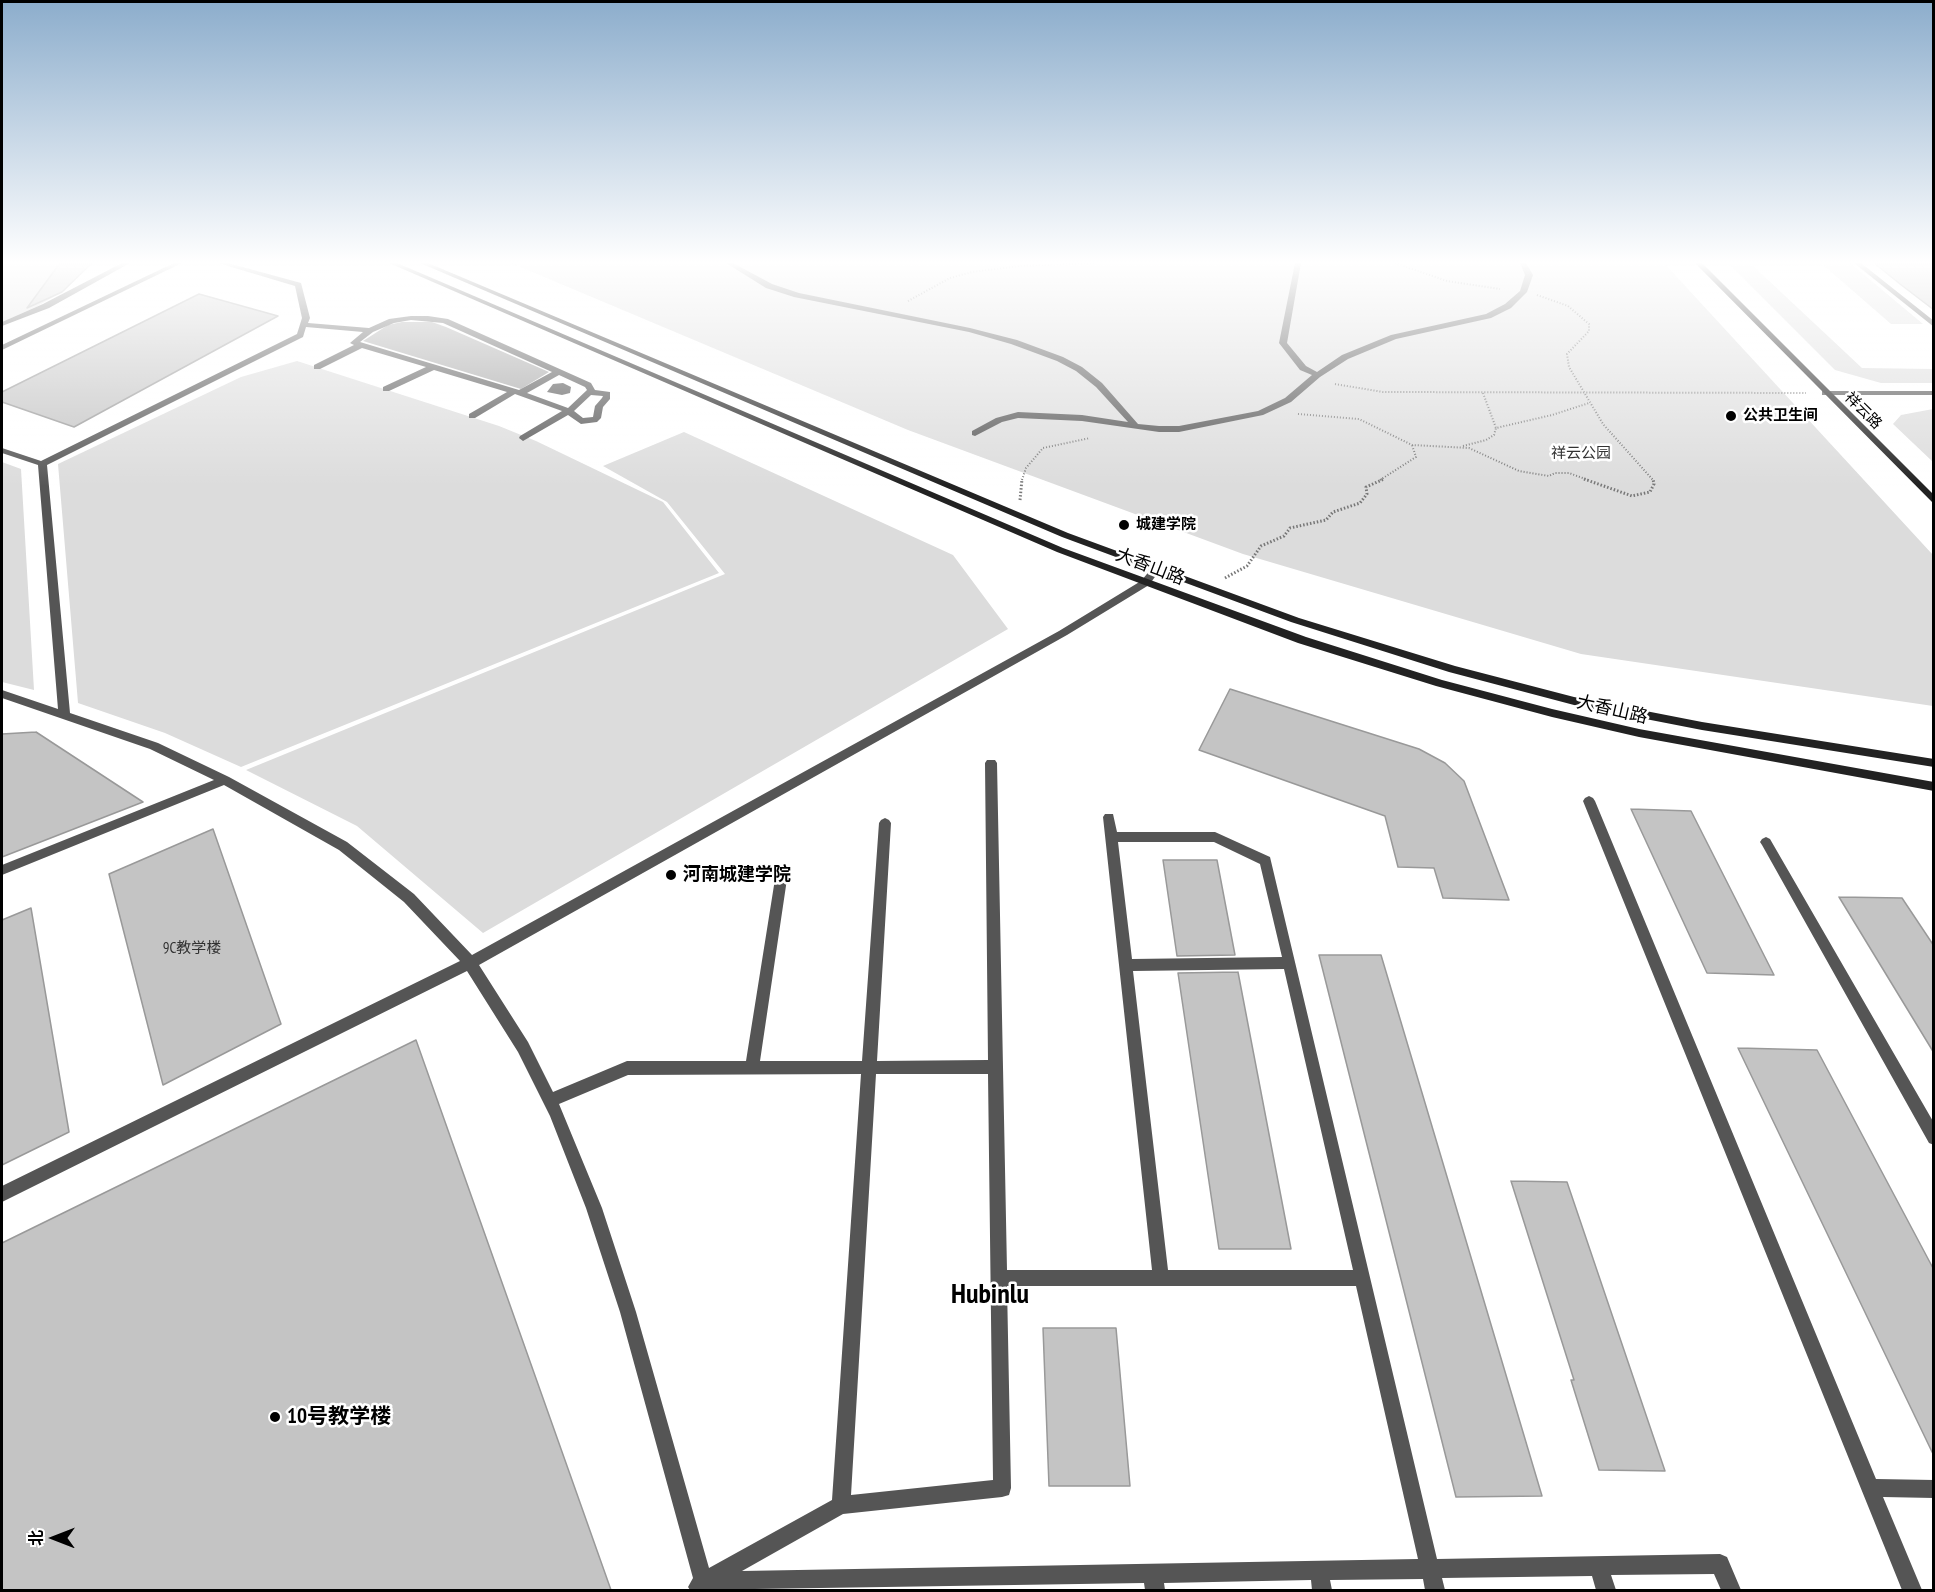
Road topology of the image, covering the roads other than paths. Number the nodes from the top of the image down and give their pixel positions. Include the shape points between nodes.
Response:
1 (25, 337) edge
2 (295, 337) edge
3 (350, 337) edge
4 (357, 337) edge
5 (481, 337) edge
6 (565, 337) edge
7 (599, 337) edge
8 (997, 337) edge
9 (1284, 337) edge
10 (1393, 337) edge
11 (1771, 337) edge
12 (351, 341) junction
13 (2, 348) edge
14 (317, 367) dead end
15 (433, 367) junction
16 (558, 372) junction
17 (1317, 375) junction
18 (578, 380) junction
19 (539, 382) junction
20 (386, 389) dead end
21 (565, 389) junction
22 (553, 390) junction
23 (517, 392) junction
24 (1825, 393) junction
25 (1934, 393) edge
26 (586, 395) junction
27 (540, 400) junction
28 (569, 411) junction
29 (472, 416) dead end
30 (1136, 426) junction
31 (975, 433) dead end
32 (524, 438) dead end
33 (2, 450) edge
34 (42, 464) junction
35 (1934, 501) edge
36 (1155, 570) junction
37 (1145, 583) junction
38 (2, 693) edge
39 (64, 714) junction
40 (991, 763) dead end
41 (1934, 763) edge
42 (225, 780) junction
43 (1934, 787) edge
44 (1589, 801) dead end
45 (1109, 817) dead end
46 (885, 823) dead end
47 (1111, 837) junction
48 (1766, 842) dead end
49 (2, 870) edge
50 (781, 879) dead end
51 (470, 963) junction
52 (1289, 963) junction
53 (1126, 965) junction
54 (752, 1067) junction
55 (869, 1067) junction
56 (995, 1067) junction
57 (550, 1101) junction
58 (1934, 1138) edge
59 (2, 1194) edge
60 (999, 1278) junction
61 (1362, 1278) junction
62 (1161, 1279) junction
63 (1871, 1488) junction
64 (1934, 1489) edge
65 (841, 1505) junction
66 (1599, 1566) junction
67 (1319, 1570) junction
68 (1430, 1570) junction
69 (1154, 1582) edge
70 (972, 1583) edge
71 (701, 1587) edge
72 (1322, 1590) edge
73 (1435, 1590) edge
74 (1606, 1590) edge
75 (1731, 1590) edge
76 (1912, 1590) edge

1 - 13 street
2 - 34 street
3 - 12 street
4 - 12 street
5 - 16 street
6 - 37 main road, 大香山路
7 - 36 main road, 大香山路
8 - 30 street via 1079,369
9 - 17 street via 1283,343 1303,368
10 - 17 street via 1345,357
11 - 24 main road, 祥云路
12 - 14 street
12 - 15 street
15 - 20 street
15 - 23 street
16 - 18 street
16 - 19 street
17 - 30 street via 1278,406 1251,415 1179,429
18 - 21 street
18 - 26 street via 591,390
19 - 22 street
19 - 23 street
21 - 22 street
21 - 26 street
22 - 27 street
23 - 27 street
23 - 29 street
24 - 25 street
24 - 35 main road, 祥云路
26 - 28 street
26 - 28 street via 607,394 597,410 597,418 581,421
27 - 28 street
28 - 32 street
30 - 31 street via 1036,414 999,420
33 - 34 street
34 - 39 street
36 - 37 street
36 - 41 main road, 大香山路 via 1402,654 1574,701
37 - 43 main road, 大香山路 via 1302,640 1506,702 1639,733
37 - 51 street via 1063,633
38 - 39 street
39 - 42 street via 154,746
40 - 56 street
42 - 49 street
42 - 51 street via 343,846 409,898
44 - 63 street
45 - 47 street
46 - 55 street
47 - 52 street via 1215,837 1266,861
47 - 53 street
48 - 58 street
50 - 54 street
51 - 57 street via 523,1047
51 - 59 street
52 - 53 street
52 - 61 street
53 - 62 street
54 - 55 street
54 - 57 street via 627,1068
55 - 56 street
55 - 65 street
56 - 60 street
57 - 71 street via 594,1208 628,1312
60 - 62 street
60 - 65 street via 1002,1488
61 - 62 street
61 - 68 street
63 - 64 street
63 - 76 street
65 - 71 street
66 - 68 street
66 - 74 street
66 - 75 street via 1720,1564
67 - 68 street
67 - 69 street
67 - 72 street
68 - 73 street
69 - 70 street
70 - 71 street

